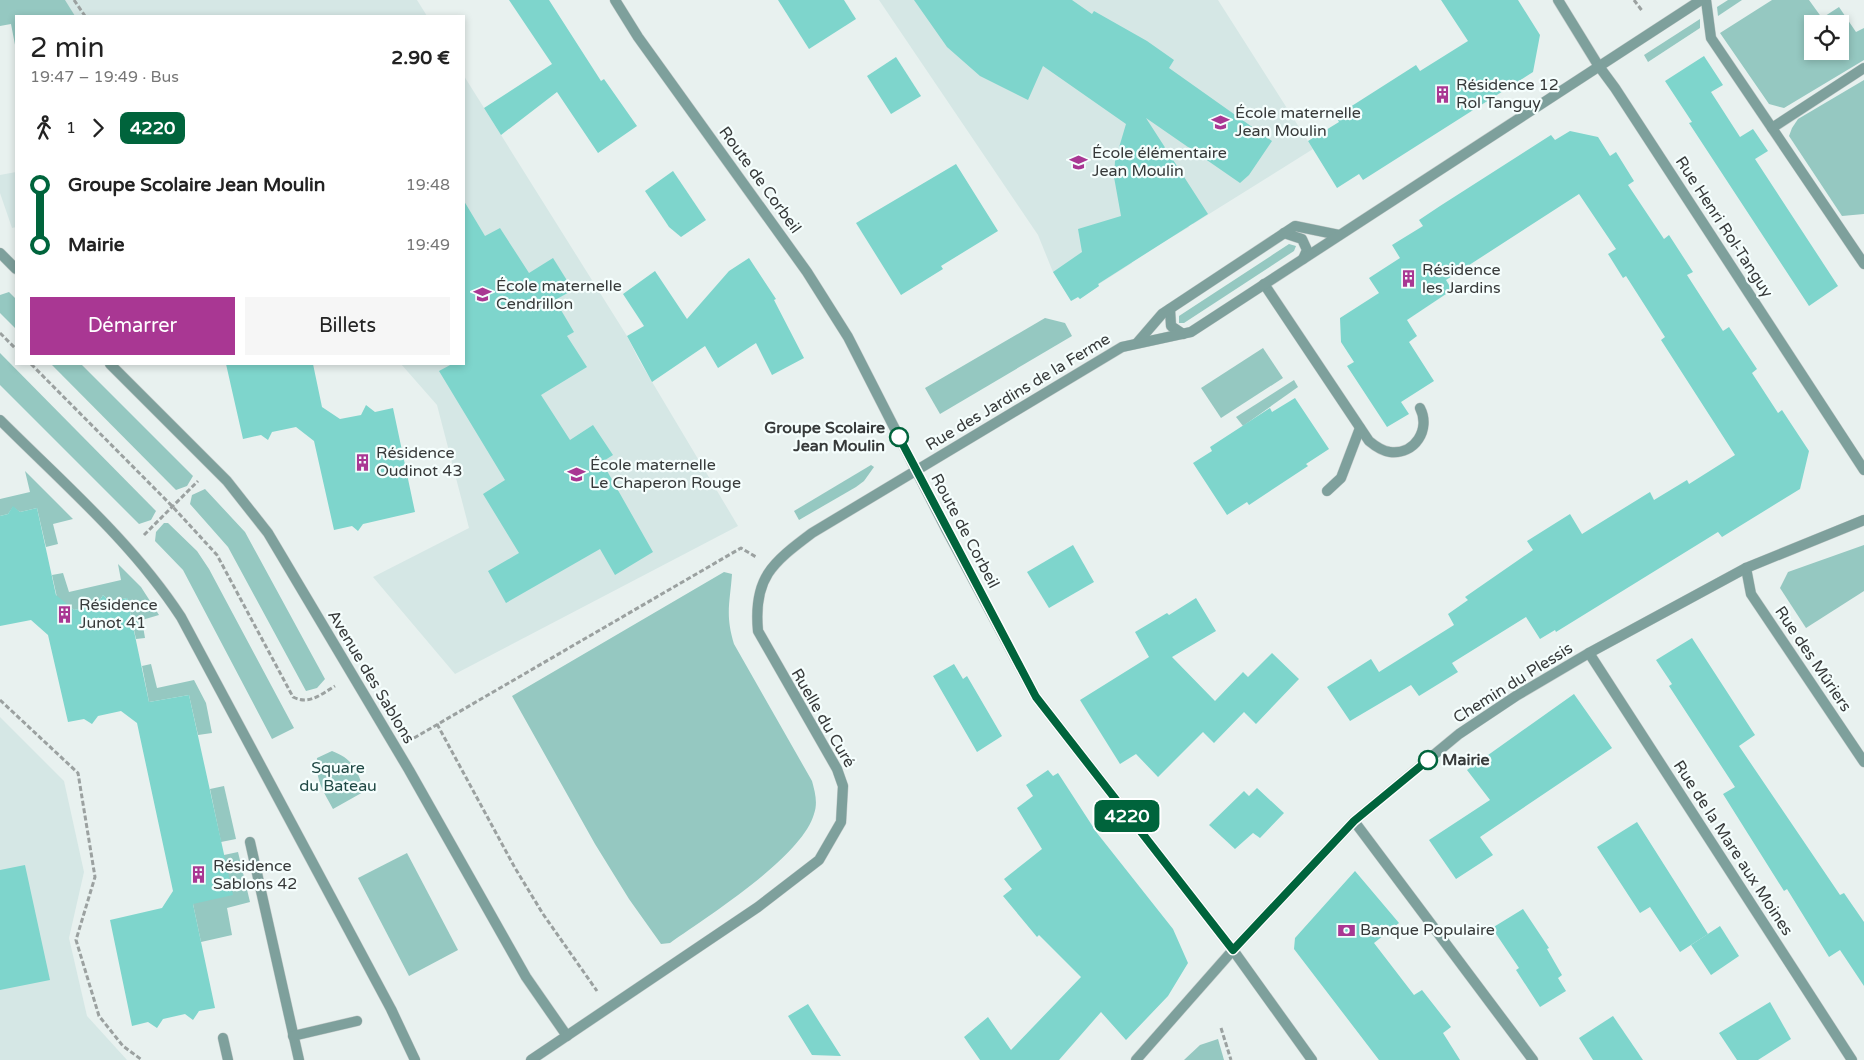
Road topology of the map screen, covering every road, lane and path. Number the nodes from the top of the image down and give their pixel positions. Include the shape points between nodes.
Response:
1 (74, 0) edge
2 (615, 0) edge
3 (1558, 0) edge
4 (1701, 0) edge
5 (1706, 0) edge
6 (83, 15) edge
7 (1598, 66) junction
8 (1864, 68) edge
9 (1772, 128) junction
10 (1284, 233) junction
11 (1339, 235) junction
12 (0, 253) edge
13 (1303, 259) junction
14 (1864, 264) edge
15 (15, 268) edge
16 (1264, 284) junction
17 (1170, 309) junction
18 (0, 332) edge
19 (1183, 334) junction
20 (1137, 343) junction
21 (15, 348) edge
22 (32, 365) edge
23 (111, 365) edge
24 (1420, 408) dead end
25 (0, 420) edge
26 (1360, 428) junction
27 (212, 466) junction
28 (915, 470) junction
29 (1864, 470) edge
30 (1328, 491) dead end
31 (172, 506) junction
32 (1864, 520) edge
33 (129, 550) junction
34 (772, 566) junction
35 (1746, 568) junction
36 (1589, 653) junction
37 (352, 676) junction
38 (0, 700) edge
39 (437, 724) junction
40 (396, 748) junction
41 (1864, 762) edge
42 (1354, 821) junction
43 (250, 842) dead end
44 (1233, 950) junction
45 (609, 1008) junction
46 (357, 1021) dead end
47 (1220, 1028) dead end
48 (293, 1036) junction
49 (566, 1036) junction
50 (223, 1038) dead end
51 (142, 1060) edge
52 (228, 1060) edge
53 (299, 1060) edge
54 (415, 1060) edge
55 (531, 1060) edge
56 (1136, 1060) edge
57 (1231, 1060) edge
58 (1312, 1060) edge
59 (1533, 1060) edge
60 (1852, 1060) edge

1 - 6 path
2 - 28 street, Route de Corbeil via 638,37 818,288 848,337
3 - 7 street, Rue Henri Rol-Tanguy
4 - 7 street, Rue des Jardins de la Ferme
5 - 9 street via 1711,38
7 - 11 street, Rue des Jardins de la Ferme
7 - 29 street, Rue Henri Rol-Tanguy
8 - 9 street
9 - 14 street
10 - 11 street, Rue des Jardins de la Ferme via 1295,226
10 - 13 street via 1302,239 1306,244
10 - 17 street, Rue des Jardins de la Ferme
11 - 13 street, Rue des Jardins de la Ferme
12 - 15 street
13 - 16 street, Rue des Jardins de la Ferme
16 - 19 street, Rue des Jardins de la Ferme via 1191,332
16 - 26 street
17 - 19 street via 1171,326
17 - 20 street, Rue des Jardins de la Ferme
18 - 21 path
19 - 20 street, Rue des Jardins de la Ferme
20 - 28 street, Rue des Jardins de la Ferme via 1122,347
22 - 31 path
23 - 27 street, Avenue des Sablons
24 - 26 street via 1425,422 1423,431 1410,448 1400,452 1378,448
25 - 33 street
26 - 30 street via 1341,478
27 - 31 path
27 - 37 street, Avenue des Sablons via 268,533
28 - 34 street, Ruelle du Curé via 812,533
28 - 44 street, Route de Corbeil via 1036,697
31 - 33 path
31 - 37 path via 217,556 293,697 310,700
32 - 35 street, Chemin du Plessis
33 - 54 street via 160,584 181,617
34 - 39 path via 741,548
34 - 45 street, Ruelle du Curé via 761,586 756,608 758,631 837,769 843,786 841,822 819,860 758,907
35 - 36 street, Chemin du Plessis
35 - 41 street, Rue des Mûriers via 1751,594
36 - 42 street, Chemin du Plessis via 1459,734
36 - 60 street, Rue de la Mare aux Moines
37 - 40 street, Avenue des Sablons
38 - 51 path via 78,773 95,877 76,940 99,1016 123,1046
39 - 40 path
39 - 45 path via 534,899
40 - 49 street, Avenue des Sablons via 526,977
42 - 44 street, Chemin du Plessis
42 - 59 street
43 - 48 street
44 - 56 street, Chemin du Plessis
44 - 58 street, Route de Corbeil
45 - 49 street, Ruelle du Curé
46 - 48 street
47 - 57 path
48 - 53 street
49 - 55 street, Ruelle du Curé
50 - 52 street

